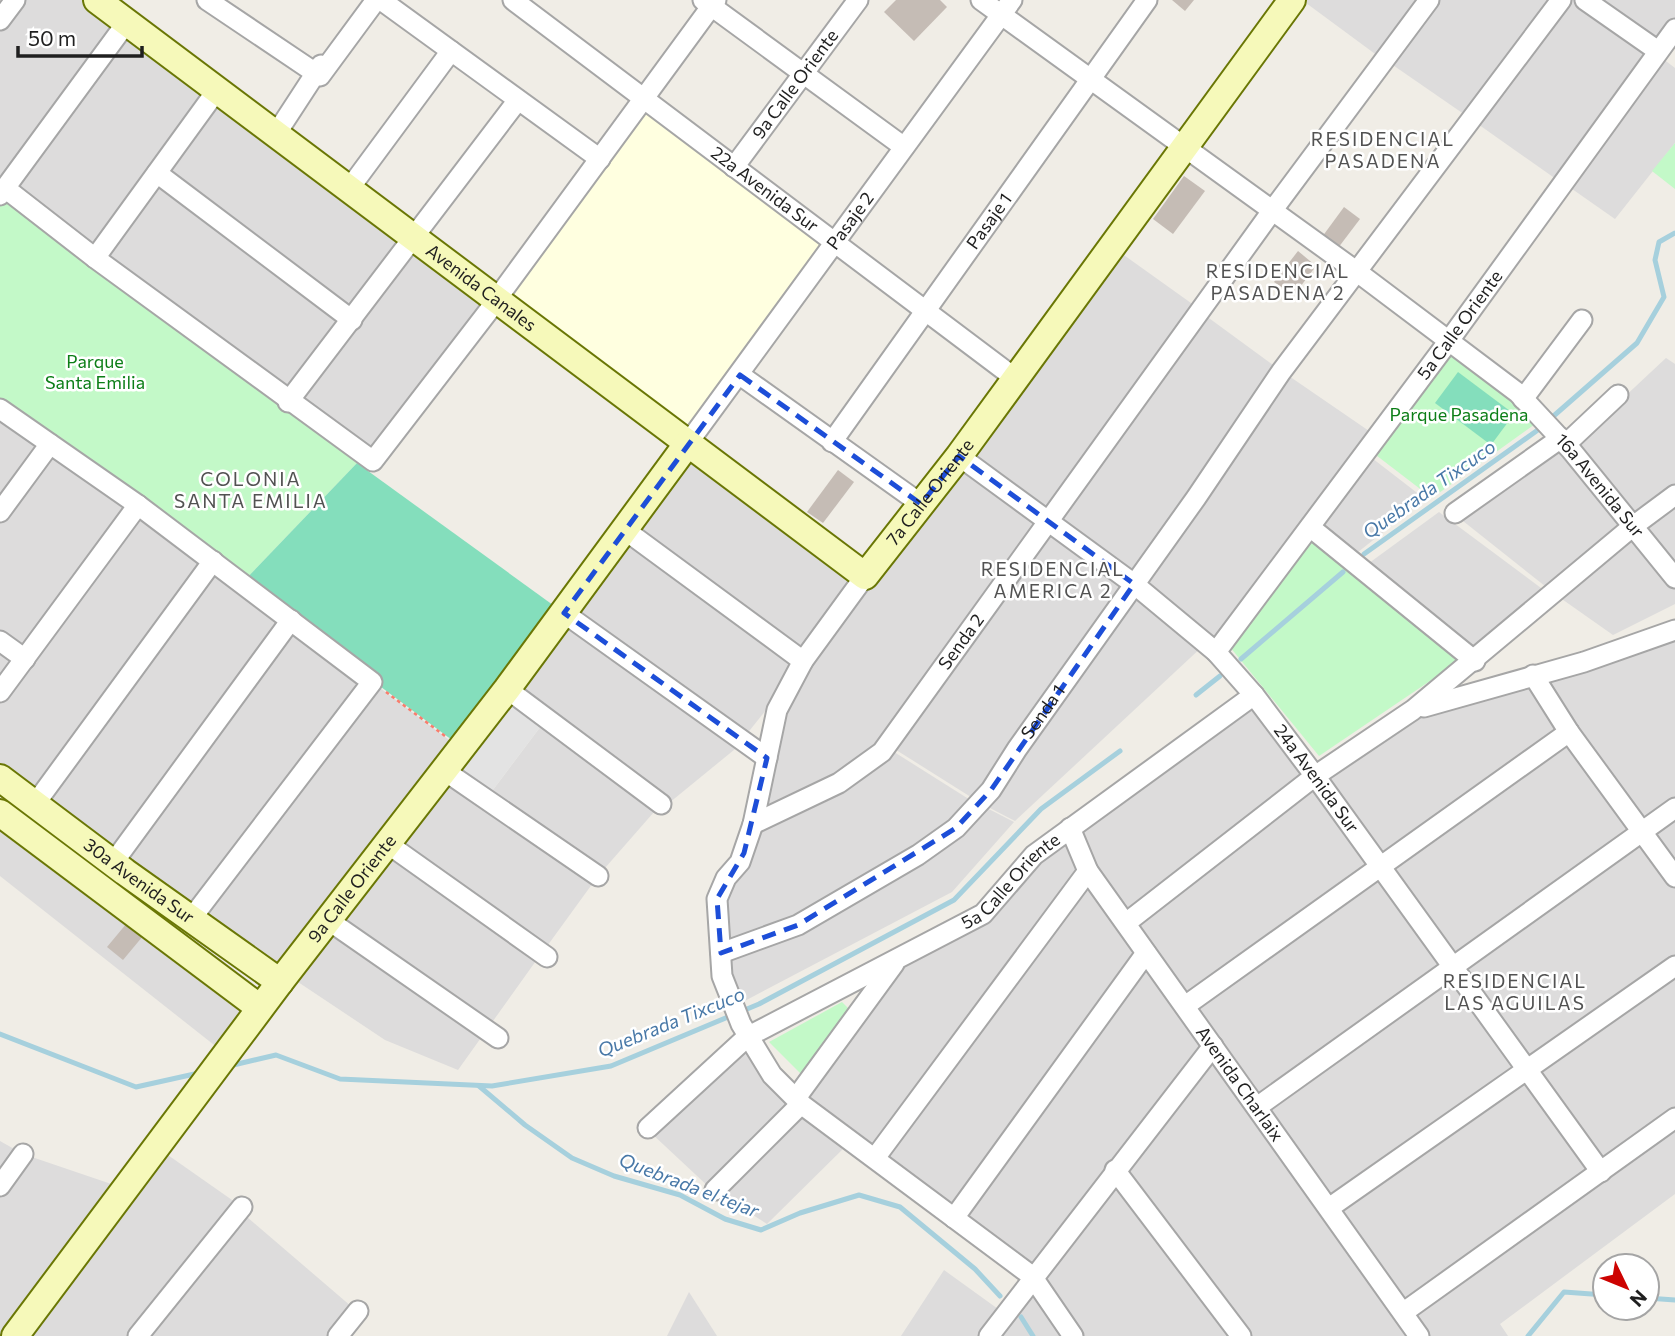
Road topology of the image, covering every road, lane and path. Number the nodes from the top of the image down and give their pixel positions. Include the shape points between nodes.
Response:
1 (15, 0) edge
2 (97, 0) edge
3 (208, 0) edge
4 (378, 0) edge
5 (513, 0) edge
6 (858, 0) edge
7 (981, 0) edge
8 (1147, 0) edge
9 (1292, 0) edge
10 (1429, 0) edge
11 (1561, 0) edge
12 (1585, 0) edge
13 (710, 2) edge
14 (1007, 8) edge
15 (0, 20) edge
16 (127, 22) junction
17 (1675, 29) edge
18 (451, 51) junction
19 (1658, 51) junction
20 (314, 74) junction
21 (803, 74) junction
22 (1089, 80) junction
23 (217, 90) junction
24 (644, 99) junction
25 (518, 100) junction
26 (276, 134) junction
27 (904, 147) junction
28 (1183, 148) junction
29 (600, 159) junction
30 (734, 167) junction
31 (157, 173) junction
32 (349, 189) junction
33 (2, 192) edge
34 (1272, 211) junction
35 (415, 239) junction
36 (835, 243) junction
37 (95, 258) junction
38 (1356, 271) junction
39 (501, 294) junction
40 (926, 311) junction
41 (352, 320) junction
42 (1582, 320) dead end
43 (1448, 342) junction
44 (740, 375) junction
45 (1016, 379) junction
46 (1618, 395) dead end
47 (1523, 399) junction
48 (288, 402) junction
49 (0, 409) edge
50 (1556, 434) junction
51 (832, 442) junction
52 (688, 443) junction
53 (50, 444) junction
54 (959, 456) junction
55 (1675, 495) edge
56 (921, 504) junction
57 (138, 505) junction
58 (0, 512) edge
59 (1455, 513) dead end
60 (1048, 522) junction
61 (1310, 527) junction
62 (1632, 527) junction
63 (625, 530) junction
64 (213, 561) junction
65 (865, 576) junction
66 (1675, 578) edge
67 (1134, 584) junction
68 (564, 613) junction
69 (291, 620) junction
70 (1675, 631) edge
71 (0, 641) edge
72 (1216, 652) junction
73 (25, 659) junction
74 (803, 661) junction
75 (1475, 661) junction
76 (1533, 675) junction
77 (372, 682) junction
78 (507, 689) junction
79 (0, 692) edge
80 (1254, 695) junction
81 (1413, 710) junction
82 (1569, 732) junction
83 (461, 749) junction
84 (767, 758) junction
85 (445, 771) junction
86 (1315, 776) junction
87 (0, 778) edge
88 (34, 804) junction
89 (661, 804) dead end
90 (1675, 808) edge
91 (0, 813) edge
92 (753, 824) junction
93 (1070, 828) junction
94 (1643, 831) junction
95 (388, 844) junction
96 (89, 845) junction
97 (113, 863) junction
98 (72, 866) junction
99 (1379, 866) junction
100 (1087, 872) junction
101 (598, 876) dead end
102 (1675, 877) edge
103 (191, 919) junction
104 (328, 920) junction
105 (1126, 923) junction
106 (721, 953) junction
107 (1146, 953) junction
108 (547, 957) dead end
109 (897, 961) junction
110 (1675, 965) edge
111 (1452, 967) junction
112 (279, 982) junction
113 (1185, 1006) junction
114 (260, 1008) junction
115 (741, 1022) junction
116 (498, 1038) dead end
117 (1213, 1046) junction
118 (1526, 1070) junction
119 (799, 1101) junction
120 (1257, 1107) junction
121 (1675, 1118) edge
122 (648, 1128) dead end
123 (23, 1154) dead end
124 (875, 1158) junction
125 (1115, 1170) junction
126 (1601, 1172) junction
127 (0, 1186) edge
128 (715, 1190) dead end
129 (242, 1208) dead end
130 (1329, 1208) junction
131 (948, 1213) junction
132 (1032, 1276) junction
133 (358, 1311) dead end
134 (1404, 1312) junction
135 (15, 1336) edge
136 (138, 1336) edge
137 (338, 1336) edge
138 (989, 1336) edge
139 (1073, 1336) edge
140 (1241, 1336) edge
141 (1419, 1336) edge

1 - 15 street
2 - 16 street, Avenida Canales
3 - 20 street
4 - 18 street
4 - 20 street
5 - 24 street, 22a Avenida Sur
6 - 21 street, 9a Calle Oriente
7 - 14 street, 16a Avenida Sur
8 - 22 street, Pasaje 1
9 - 28 street, 7a Calle Oriente
10 - 34 street, Senda 2
11 - 38 street, Senda 1
12 - 19 street
13 - 21 street
13 - 24 street
14 - 22 street, 16a Avenida Sur
14 - 27 street, Pasaje 2
16 - 23 street, Avenida Canales
16 - 33 street
17 - 19 street, 5a Calle Oriente
18 - 25 street
18 - 32 street
19 - 43 street, 5a Calle Oriente
20 - 26 street
21 - 27 street
21 - 30 street, 9a Calle Oriente
22 - 28 street, 16a Avenida Sur
22 - 40 street, Pasaje 1
23 - 26 street, Avenida Canales
23 - 31 street
24 - 29 street
24 - 30 street, 22a Avenida Sur
25 - 29 street
25 - 35 street
26 - 32 street, Avenida Canales
27 - 36 street, Pasaje 2
28 - 34 street, 16a Avenida Sur
28 - 45 street, 7a Calle Oriente
29 - 39 street
30 - 36 street, 22a Avenida Sur
31 - 37 street
31 - 41 street
32 - 35 street, Avenida Canales
33 - 37 street
34 - 38 street, 16a Avenida Sur
34 - 60 street, Senda 2
35 - 39 street, Avenida Canales
35 - 41 street
36 - 40 street, 22a Avenida Sur
36 - 44 street, Pasaje 2
37 - 48 street
38 - 43 street, 16a Avenida Sur
38 - 67 street, Senda 1
39 - 48 street via 373,461
39 - 52 street, Avenida Canales
40 - 45 street, 22a Avenida Sur
40 - 51 street, Pasaje 1
41 - 48 street
42 - 47 street
43 - 47 street, 16a Avenida Sur
43 - 61 street, 5a Calle Oriente
44 - 51 street
44 - 52 street, Pasaje 2
45 - 54 street, 7a Calle Oriente
46 - 50 street
47 - 50 street, 16a Avenida Sur
49 - 53 street
50 - 59 street
50 - 62 street, 16a Avenida Sur
51 - 56 street
52 - 63 street, 9a Calle Oriente
52 - 65 street, Avenida Canales
53 - 57 street
53 - 58 street
54 - 56 street, 7a Calle Oriente
54 - 60 street, 24a Avenida Sur
55 - 62 street
56 - 65 street, 7a Calle Oriente
57 - 64 street
57 - 73 street
60 - 67 street, 24a Avenida Sur
60 - 92 street, Senda 2 via 882,752 839,783
61 - 72 street, 5a Calle Oriente
61 - 75 street
62 - 66 street, 16a Avenida Sur
62 - 75 street
63 - 68 street, 9a Calle Oriente
63 - 74 street
64 - 69 street
64 - 88 street
65 - 74 street, 7a Calle Oriente
67 - 72 street, 24a Avenida Sur
67 - 106 street, Senda 1 via 991,790 956,828 798,925
68 - 78 street, 9a Calle Oriente
68 - 84 street
69 - 77 street
69 - 97 street
70 - 76 street
71 - 73 street
72 - 80 street, 24a Avenida Sur
73 - 79 street
74 - 84 street, 7a Calle Oriente via 777,710
75 - 81 street
76 - 81 street
76 - 82 street
77 - 83 path
77 - 103 street
78 - 83 street, 9a Calle Oriente
78 - 89 street
80 - 86 street, 24a Avenida Sur
80 - 93 street, 5a Calle Oriente
81 - 86 street
82 - 94 street
82 - 99 street
83 - 85 street, 9a Calle Oriente
84 - 92 street, 7a Calle Oriente
85 - 95 street, 9a Calle Oriente
85 - 101 street
86 - 99 street, 24a Avenida Sur
86 - 105 street
87 - 88 street, 30a Avenida Sur
88 - 96 street, 30a Avenida Sur
90 - 94 street
91 - 98 street, 30a Avenida Sur
92 - 106 street, 7a Calle Oriente via 740,862 717,899
93 - 100 street, Avenida Charlaix
93 - 109 street, 5a Calle Oriente via 1034,855 983,914
94 - 102 street
94 - 111 street
95 - 104 street, 9a Calle Oriente
95 - 108 street
96 - 97 street, 30a Avenida Sur
96 - 98 street
97 - 103 street, 30a Avenida Sur
98 - 114 street, 30a Avenida Sur
99 - 111 street, 24a Avenida Sur
99 - 113 street
100 - 105 street, Avenida Charlaix
100 - 124 street
103 - 112 street, 30a Avenida Sur
104 - 112 street, 9a Calle Oriente
104 - 116 street
105 - 107 street, Avenida Charlaix
106 - 115 street, 7a Calle Oriente via 722,976
107 - 113 street, Avenida Charlaix
107 - 131 street
109 - 115 street, 5a Calle Oriente
109 - 119 street
110 - 118 street
111 - 118 street, 24a Avenida Sur
111 - 120 street
112 - 114 street, 9a Calle Oriente
113 - 117 street, Avenida Charlaix
114 - 135 street, 9a Calle Oriente
115 - 119 street, 7a Calle Oriente via 772,1075
115 - 122 street, 5a Calle Oriente
117 - 120 street, Avenida Charlaix
117 - 125 street
118 - 126 street, 24a Avenida Sur
118 - 130 street
119 - 124 street, 7a Calle Oriente
119 - 128 street
120 - 130 street, Avenida Charlaix
121 - 126 street
123 - 127 street
124 - 131 street, 7a Calle Oriente
125 - 132 street
125 - 140 street
126 - 134 street
129 - 136 street
130 - 134 street, Avenida Charlaix
131 - 132 street, 7a Calle Oriente
132 - 138 street
132 - 139 street, 7a Calle Oriente
133 - 137 street
134 - 141 street, Avenida Charlaix

